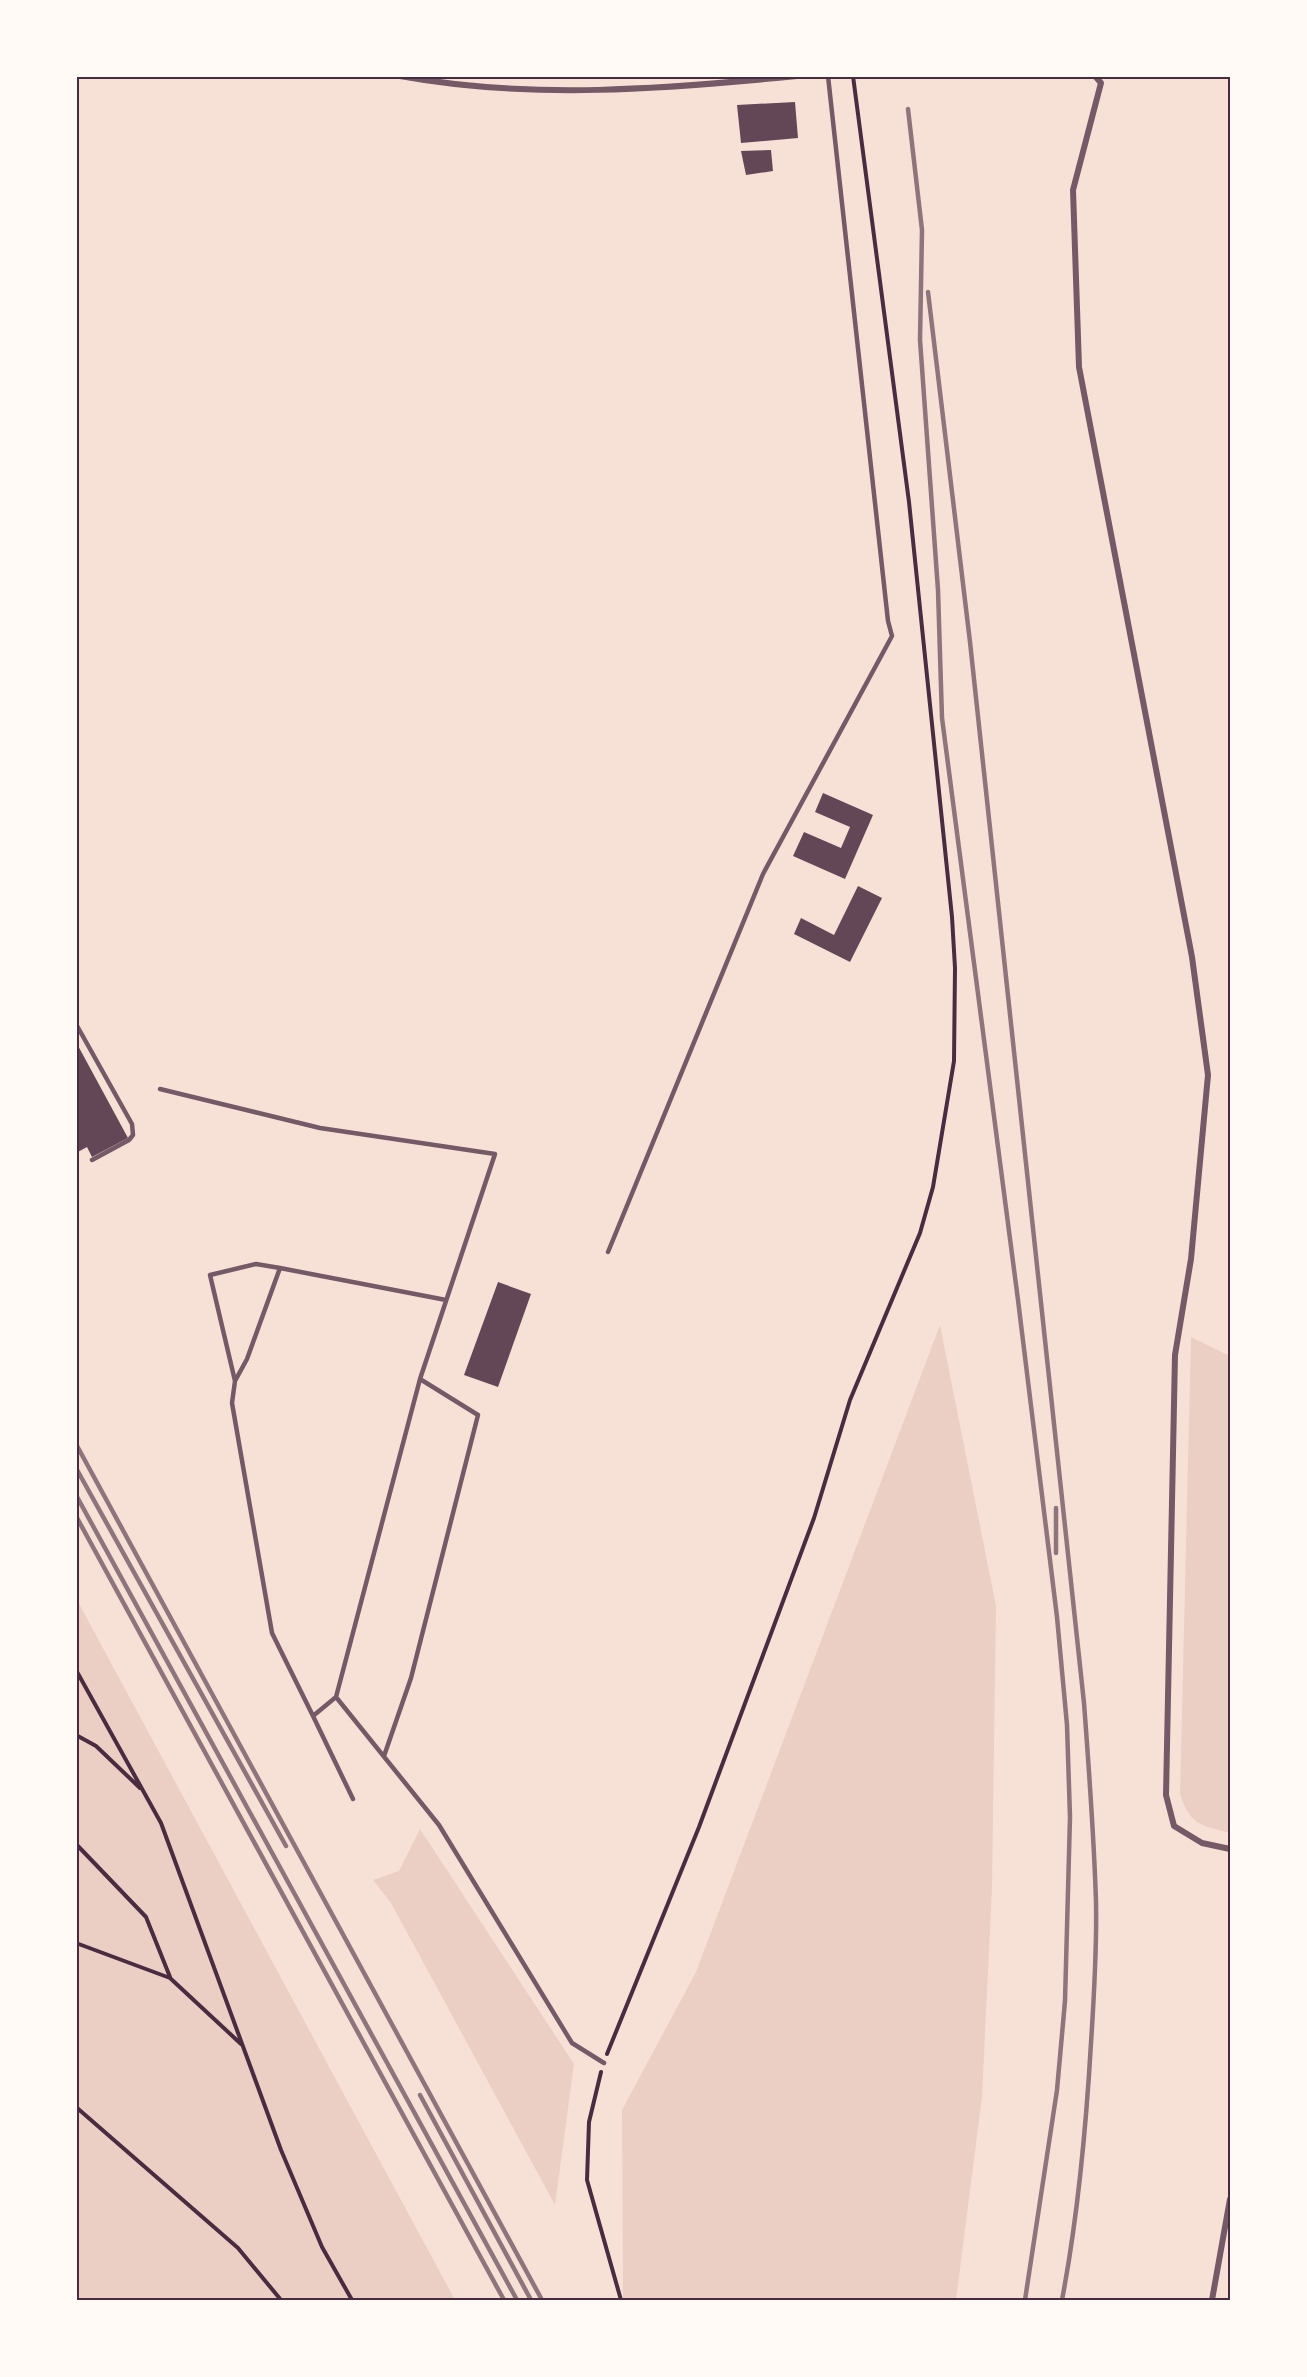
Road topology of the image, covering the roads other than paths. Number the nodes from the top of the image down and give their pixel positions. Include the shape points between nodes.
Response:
1 (400, 76) edge
2 (797, 76) edge
3 (828, 76) edge
4 (1095, 76) edge
5 (1101, 80) edge
6 (76, 1024) edge
7 (160, 1089) dead end
8 (92, 1160) dead end
9 (608, 1252) dead end
10 (280, 1268) junction
11 (446, 1300) junction
12 (420, 1379) junction
13 (235, 1381) junction
14 (336, 1697) junction
15 (313, 1716) junction
16 (384, 1756) junction
17 (353, 1799) dead end
18 (1230, 1849) edge
19 (604, 2063) road end
20 (1230, 2199) edge
21 (1212, 2301) edge

1 - 2 street via 504,90 596,91 690,87
3 - 9 lane via 892,636 763,874
4 - 5 street
5 - 18 street via 1073,190 1078,367 1192,957 1208,1075 1191,1258 1175,1355 1166,1795 1174,1826 1202,1843
6 - 8 lane via 132,1125 129,1140
7 - 11 lane via 320,1128 495,1154
10 - 11 lane
10 - 13 lane via 247,1359
10 - 13 lane via 256,1264 210,1275
11 - 12 lane
12 - 14 lane
12 - 16 lane via 478,1415 411,1678
13 - 15 lane via 232,1403 272,1632
14 - 15 lane
14 - 16 lane
15 - 17 lane
16 - 19 lane via 445,1834 572,2043
20 - 21 street

